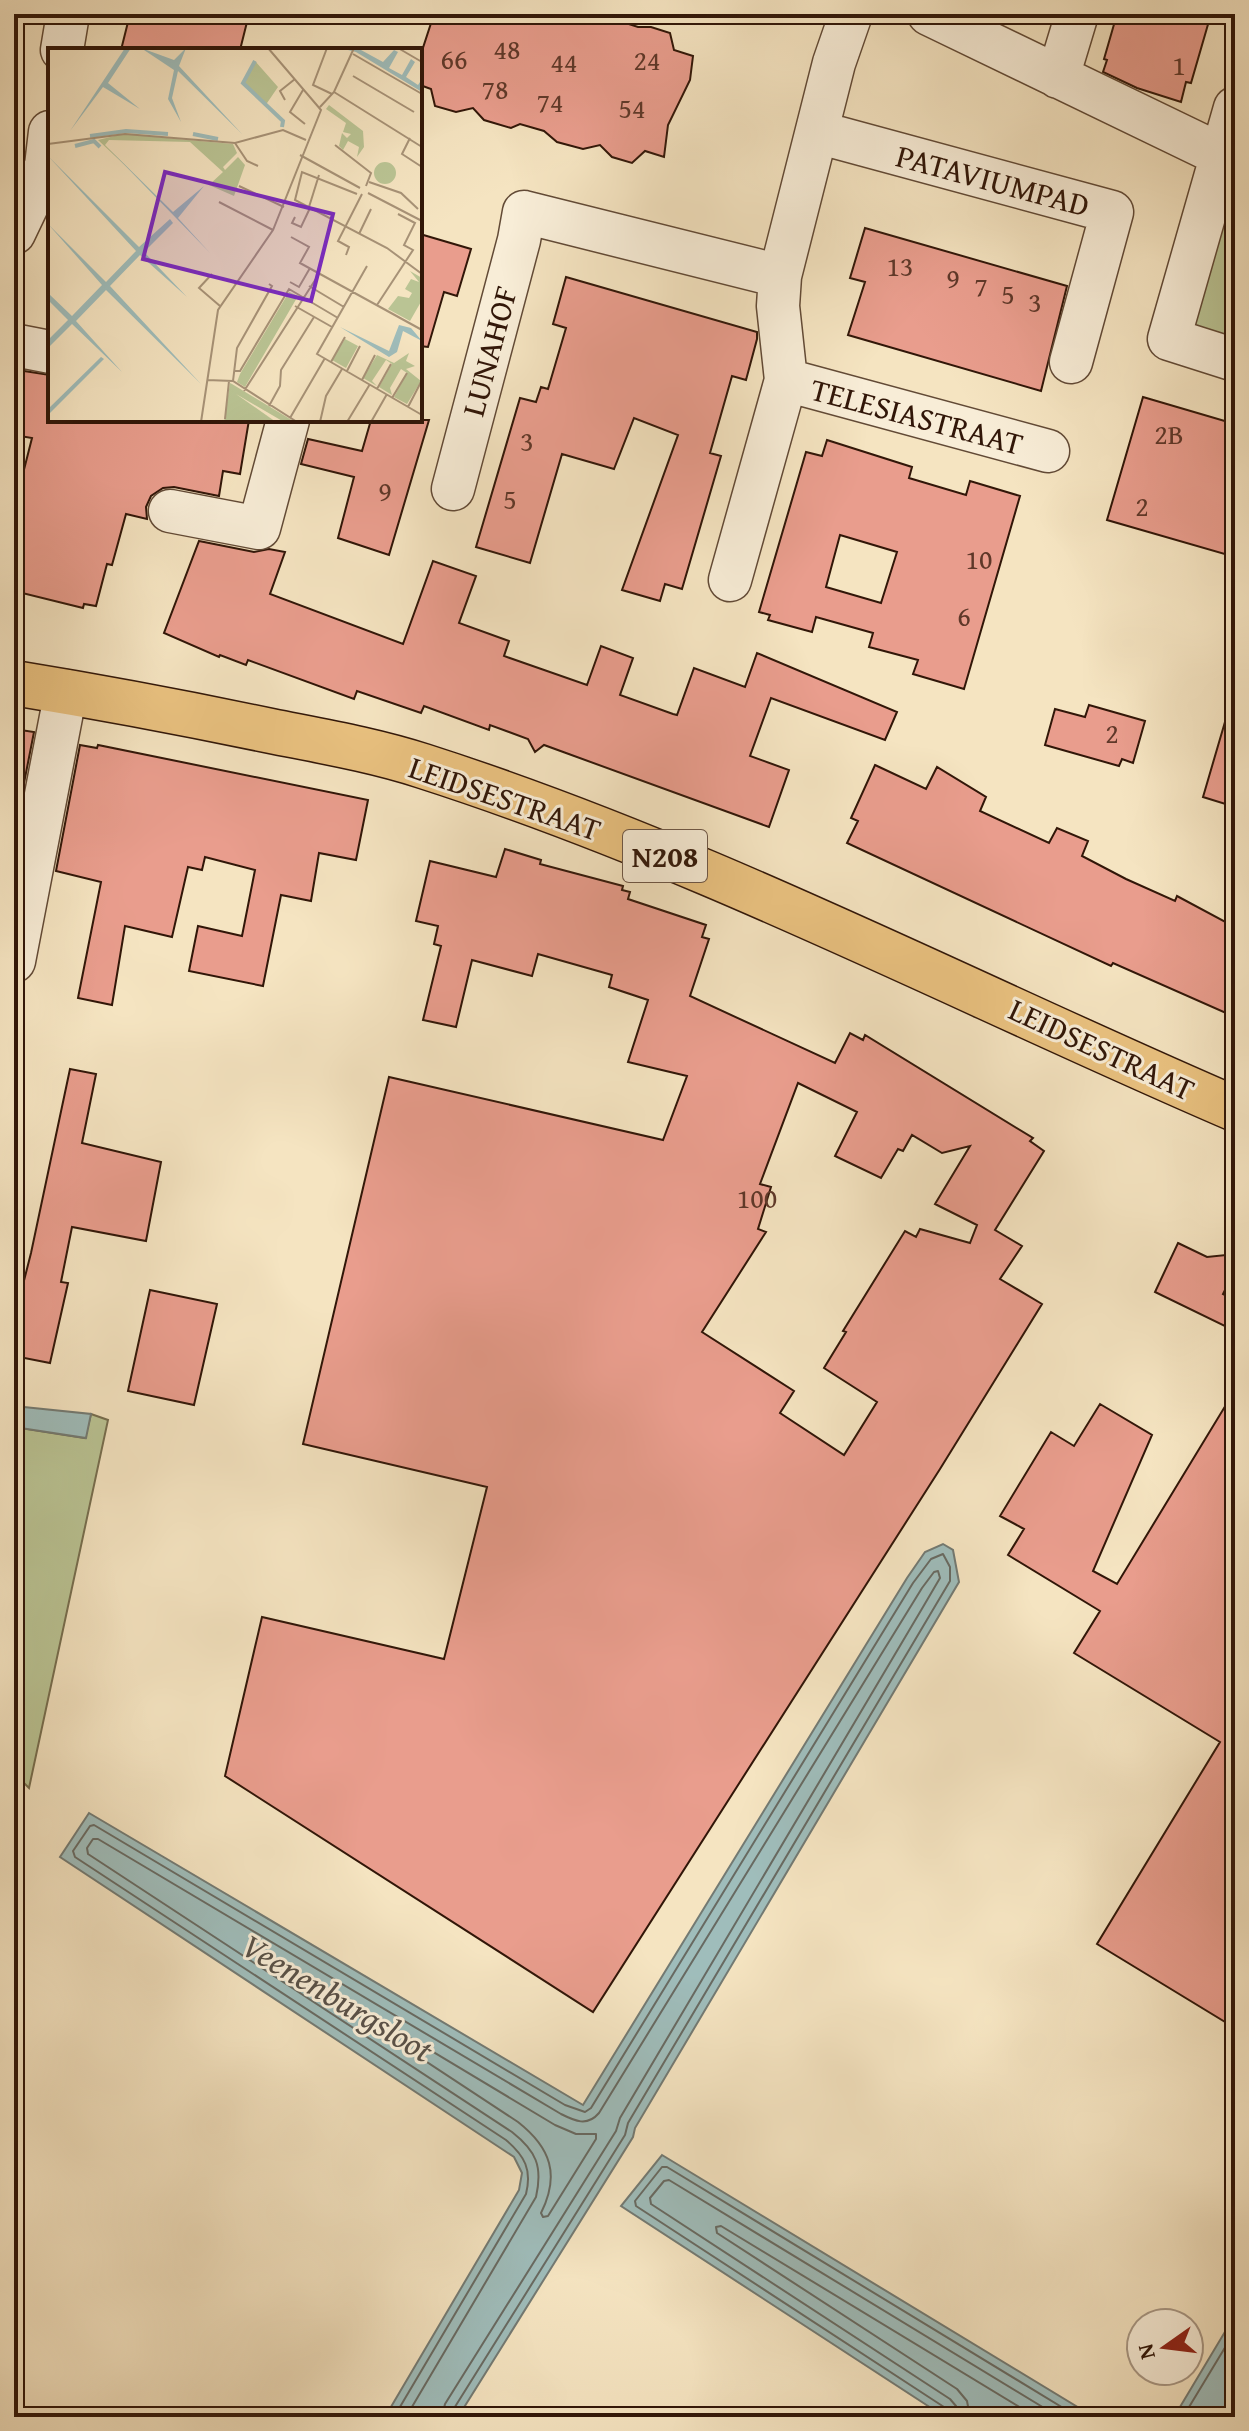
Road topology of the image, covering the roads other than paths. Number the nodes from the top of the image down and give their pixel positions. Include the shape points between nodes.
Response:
1 (68, 14) edge
2 (851, 14) edge
3 (929, 14) edge
4 (1077, 14) edge
5 (62, 48) edge
6 (1058, 77) junction
7 (1235, 108) edge
8 (817, 132) junction
9 (48, 149) edge
10 (1228, 157) edge
11 (14, 233) edge
12 (780, 276) junction
13 (14, 345) edge
14 (48, 352) edge
15 (1235, 360) edge
16 (1071, 362) dead end
17 (786, 380) junction
18 (287, 422) edge
19 (1048, 451) dead end
20 (453, 489) dead end
21 (170, 511) dead end
22 (730, 580) dead end
23 (14, 683) edge
24 (66, 691) junction
25 (14, 961) edge
26 (1235, 1109) edge

1 - 5 street
2 - 8 street, TELESIASTRAAT
3 - 6 street
4 - 6 street
6 - 10 street
7 - 10 street
8 - 12 street, TELESIASTRAAT
8 - 16 street, PATAVIUMPAD via 1112,212
9 - 11 street via 46,166
10 - 15 street via 1169,339
12 - 17 street, TELESIASTRAAT
12 - 20 street, LUNAHOF via 524,212
13 - 14 street
17 - 19 street, TELESIASTRAAT
17 - 22 street, TELESIASTRAAT
18 - 21 street via 259,528
23 - 24 main road, LEIDSESTRAAT / N208
24 - 25 street
24 - 26 main road, LEIDSESTRAAT / N208 via 346,747 501,792 802,912

